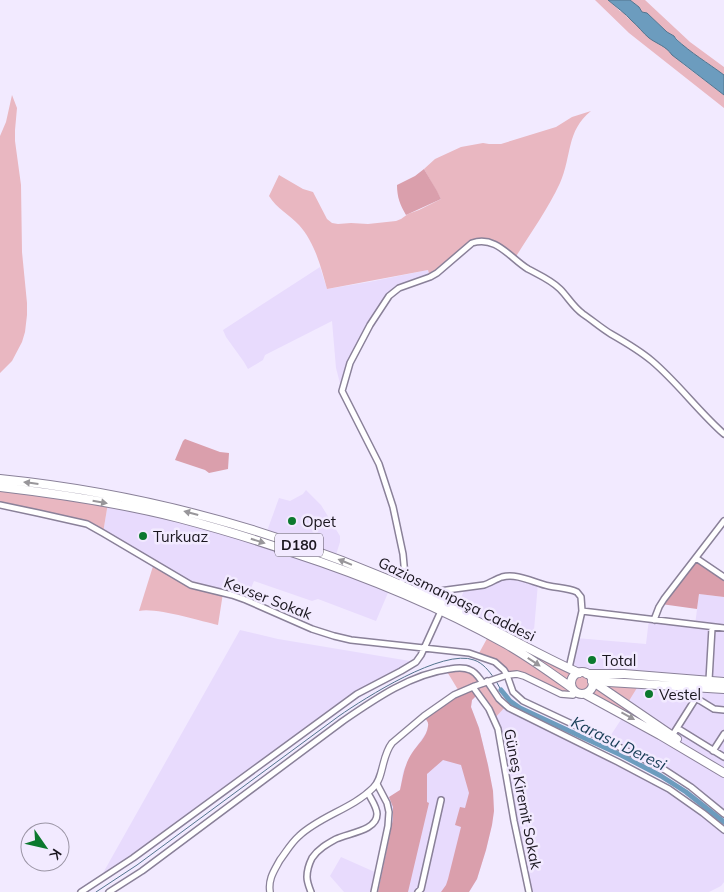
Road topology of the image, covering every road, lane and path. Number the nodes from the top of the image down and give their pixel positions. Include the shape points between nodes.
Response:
1 (724, 434) edge
2 (0, 479) edge
3 (0, 487) edge
4 (0, 505) edge
5 (723, 523) edge
6 (696, 558) junction
7 (724, 577) edge
8 (400, 585) junction
9 (429, 597) junction
10 (441, 611) junction
11 (582, 611) junction
12 (654, 620) junction
13 (712, 628) junction
14 (724, 628) edge
15 (424, 648) junction
16 (569, 668) junction
17 (507, 675) junction
18 (586, 676) junction
19 (709, 680) junction
20 (487, 682) junction
21 (724, 682) edge
22 (473, 687) junction
23 (698, 687) junction
24 (724, 689) edge
25 (574, 690) junction
26 (585, 694) junction
27 (696, 698) junction
28 (724, 710) edge
29 (677, 728) junction
30 (724, 734) edge
31 (672, 736) junction
32 (713, 751) junction
33 (724, 757) edge
34 (724, 767) edge
35 (724, 773) edge
36 (377, 784) junction
37 (368, 793) junction
38 (441, 800) dead end
39 (724, 814) edge
40 (724, 830) edge
41 (81, 892) edge
42 (109, 892) edge
43 (270, 892) edge
44 (311, 892) edge
45 (374, 892) edge
46 (418, 892) edge
47 (528, 892) edge

1 - 8 street via 652,361 581,312 553,282 528,269 496,245 486,241 472,243 437,273 399,288 389,296 350,363 342,391 379,464 394,507 403,554 404,576
8 -> 2 main road, Gaziosmanpaşa Caddesi / D180 via 296,544 193,513 93,492
3 -> 10 main road, Gaziosmanpaşa Caddesi / D180 via 91,500 198,523 331,565
4 - 15 street, Kevser Sokak via 93,527 191,585 246,600 312,629 351,640
5 - 6 street
6 - 7 street
6 - 12 street via 664,599
8 - 9 main road, Gaziosmanpaşa Caddesi / D180
9 - 11 street via 432,592 484,585 501,577 512,577 577,592 581,597
9 - 16 main road, Gaziosmanpaşa Caddesi / D180
10 - 15 street
10 -> 25 main road, Gaziosmanpaşa Caddesi / D180 via 507,644
11 - 12 street
11 - 16 street
12 - 13 street
13 - 14 street
13 - 19 street
15 - 17 street, Kevser Sokak via 478,655 495,662
15 - 41 street via 412,665 357,694 133,858
16 - 18 main road, Gaziosmanpaşa Caddesi / D180
17 - 20 street
17 - 25 street via 524,676 560,694 573,695
17 - 39 street via 513,692 523,701 665,770
18 - 19 main road, Gaziosmanpaşa Caddesi via 624,674
18 - 23 main road, Gaziosmanpaşa Caddesi
18 - 25 main road via 572,678
18 - 26 main road via 593,685
18 - 31 main road, D180
19 - 21 main road, Gaziosmanpaşa Caddesi
20 - 22 street
20 - 40 street via 509,708 663,785
20 - 42 street via 470,670 456,668 440,670 393,689 343,721 142,871
22 - 36 street via 442,702 392,743 384,756
22 - 47 street, Güneş Kiremit Sokak via 498,728
23 - 24 main road, Gaziosmanpaşa Caddesi
23 - 27 street
25 - 26 main road, Gaziosmanpaşa Caddesi
26 -> 35 main road, Gaziosmanpaşa Caddesi
27 - 28 street via 714,709
27 - 29 street
29 - 31 street
29 - 32 street
30 - 32 street
31 - 34 main road, D180
32 - 33 street
36 - 37 street
36 - 45 street via 389,812
37 - 43 street via 298,836 273,872
37 - 44 street via 376,810 376,820 368,828 338,838 318,852 307,872
38 - 46 street

